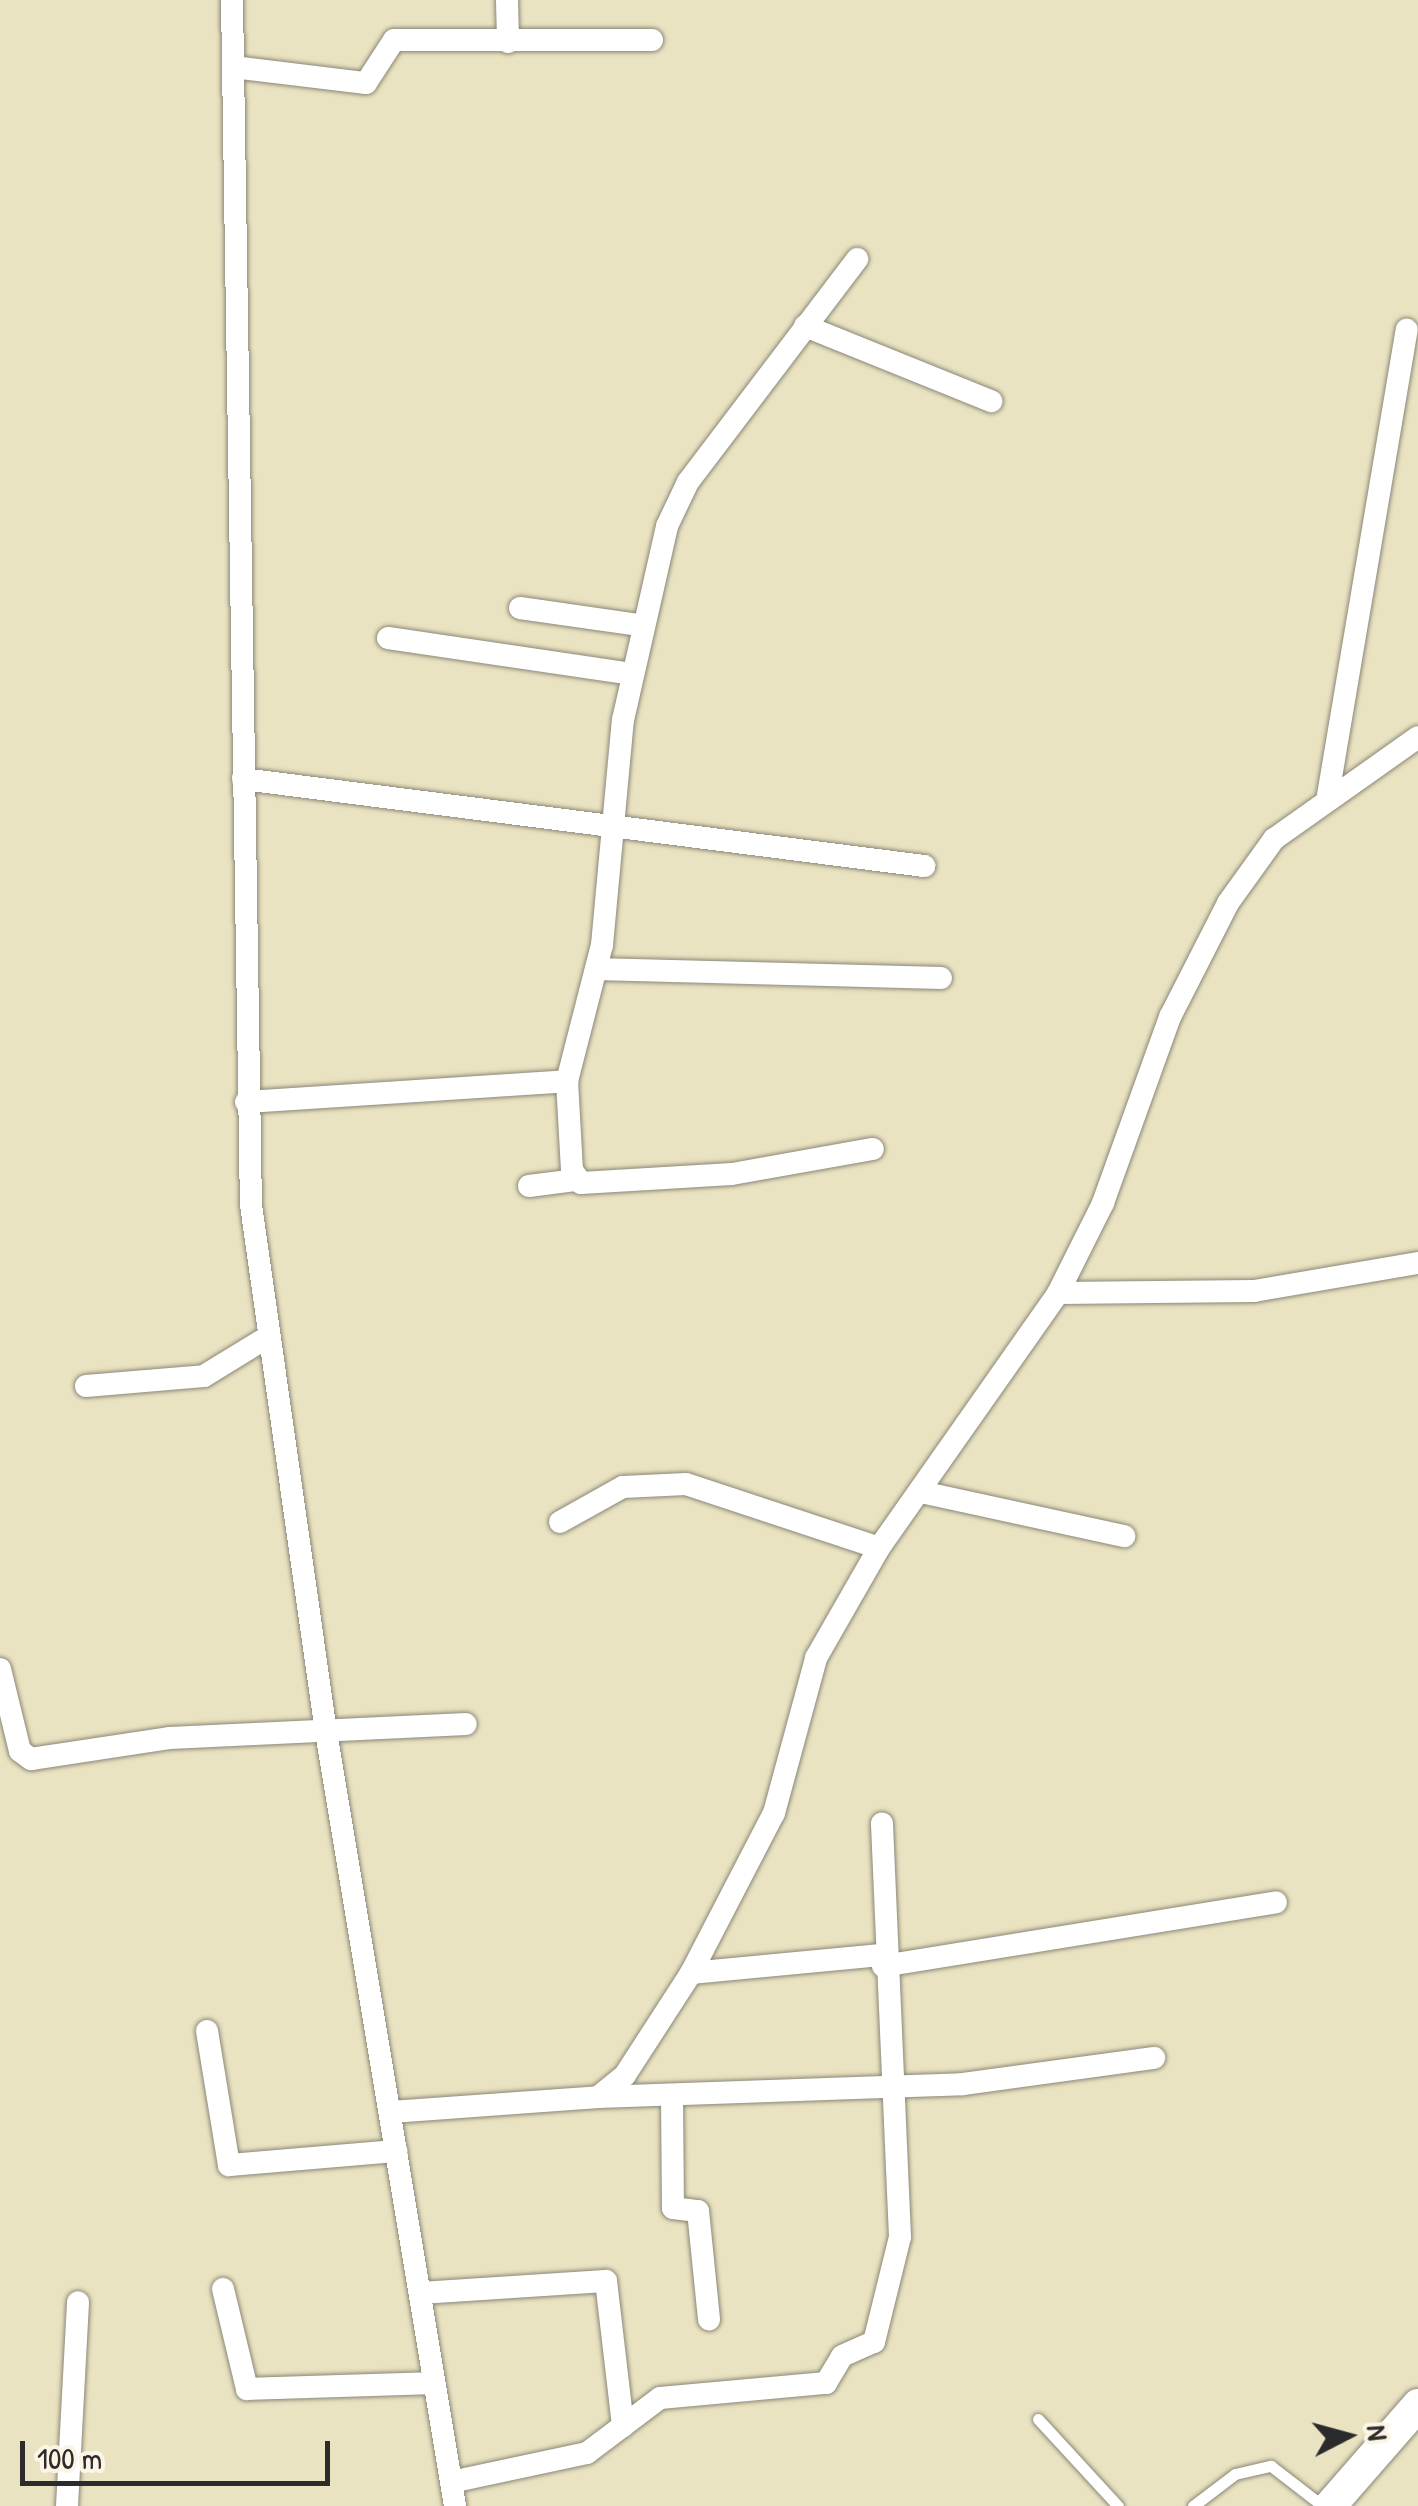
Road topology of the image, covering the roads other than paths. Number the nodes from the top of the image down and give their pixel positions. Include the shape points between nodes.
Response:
1 (232, 0) edge
2 (507, 0) edge
3 (652, 40) dead end
4 (508, 42) junction
5 (233, 67) junction
6 (858, 259) dead end
7 (805, 326) junction
8 (1407, 330) dead end
9 (991, 401) dead end
10 (520, 608) dead end
11 (640, 625) junction
12 (388, 638) dead end
13 (631, 674) junction
14 (1418, 738) edge
15 (242, 779) junction
16 (1328, 795) junction
17 (616, 826) junction
18 (924, 866) dead end
19 (596, 970) junction
20 (942, 978) dead end
21 (567, 1081) junction
22 (246, 1102) junction
23 (873, 1149) dead end
24 (575, 1180) junction
25 (529, 1186) dead end
26 (1418, 1263) edge
27 (1058, 1293) junction
28 (266, 1338) junction
29 (86, 1386) dead end
30 (926, 1493) junction
31 (560, 1522) dead end
32 (1124, 1536) dead end
33 (879, 1548) junction
34 (0, 1669) edge
35 (466, 1724) dead end
36 (326, 1732) junction
37 (882, 1823) dead end
38 (1276, 1902) dead end
39 (883, 1961) junction
40 (691, 1973) junction
41 (207, 2030) dead end
42 (1154, 2058) dead end
43 (889, 2088) junction
44 (598, 2097) junction
45 (672, 2097) junction
46 (391, 2112) junction
47 (396, 2151) junction
48 (223, 2289) dead end
49 (420, 2293) junction
50 (78, 2302) dead end
51 (710, 2319) dead end
52 (434, 2383) junction
53 (1418, 2405) edge
54 (1038, 2419) dead end
55 (622, 2426) junction
56 (452, 2482) junction
57 (67, 2506) edge
58 (455, 2506) edge
59 (1118, 2506) edge
60 (1193, 2506) edge
61 (1326, 2506) edge

1 - 5 street
2 - 4 street
3 - 4 street
4 - 5 street via 394,40 366,83
5 - 15 street
6 - 7 street
7 - 9 street
7 - 11 street via 688,482
8 - 16 street
10 - 11 street
11 - 13 street
12 - 13 street
13 - 17 street
14 - 16 street
15 - 17 street
15 - 22 street
16 - 27 street via 1274,839 1228,903
17 - 18 street
17 - 19 street
19 - 20 street
19 - 21 street
21 - 22 street
21 - 24 street
22 - 28 street
23 - 24 street via 732,1174
24 - 25 street
26 - 27 street via 1254,1291
27 - 30 street
28 - 29 street via 204,1376
28 - 36 street
30 - 32 street
30 - 33 street
31 - 33 street via 623,1488 686,1484
33 - 40 street via 816,1658 774,1813
34 - 36 street via 20,1751 31,1759 170,1738
35 - 36 street
36 - 46 street
37 - 39 street
38 - 39 street
39 - 40 street
39 - 43 street
40 - 44 street via 625,2075
41 - 47 street via 229,2165
42 - 43 street
43 - 45 street
43 - 55 street via 900,2237 897,2277 870,2348 842,2356 826,2383 660,2398
44 - 45 street
44 - 46 street
45 - 51 street via 673,2208 698,2211
46 - 47 street
47 - 49 street
48 - 52 street via 248,2389
49 - 52 street
49 - 55 street via 606,2280
50 - 57 street
52 - 56 street
53 - 61 main road
54 - 59 lane
55 - 56 street via 587,2452
56 - 58 street
60 - 61 lane via 1235,2474 1271,2466

